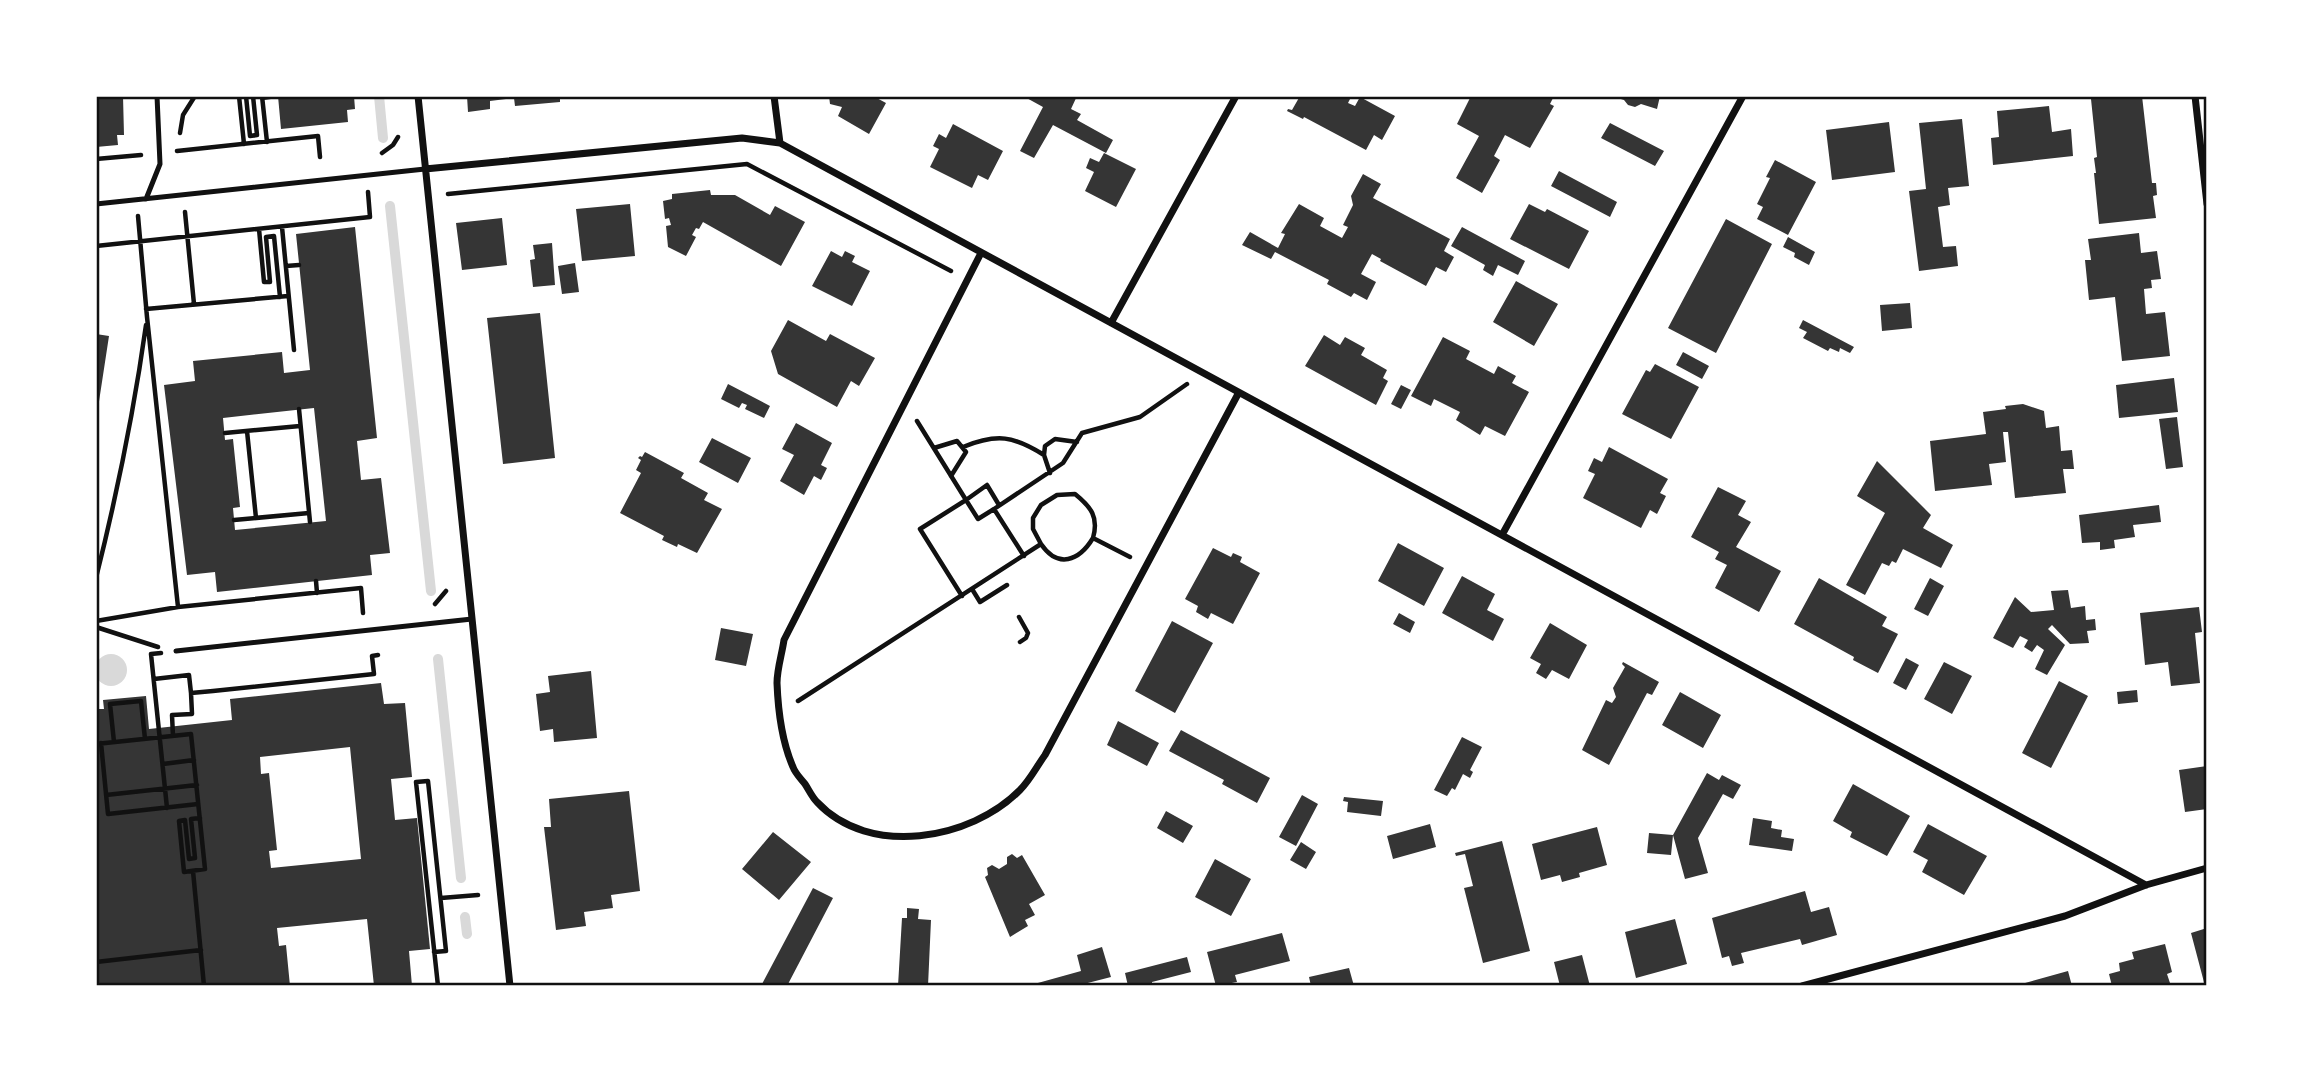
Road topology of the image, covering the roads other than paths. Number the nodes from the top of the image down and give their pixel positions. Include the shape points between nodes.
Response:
1 (157, 96) edge
2 (418, 96) edge
3 (775, 96) edge
4 (1236, 96) edge
5 (1743, 96) edge
6 (2195, 96) edge
7 (780, 143) junction
8 (425, 169) junction
9 (146, 199) junction
10 (96, 204) edge
11 (2207, 204) edge
12 (981, 253) junction
13 (1111, 323) junction
14 (1238, 394) junction
15 (1502, 534) junction
16 (472, 619) junction
17 (176, 651) road end
18 (2207, 869) edge
19 (2146, 885) junction
20 (510, 986) edge
21 (1802, 986) edge

1 - 9 lane via 160,164
2 - 8 street
3 - 7 street
4 - 13 street
5 - 15 street
6 - 11 street
7 - 8 street via 742,138
7 - 12 street
8 - 9 lane
8 - 16 street
9 - 10 lane
12 - 13 street
12 - 14 street via 784,640 777,681 793,767 817,802 834,816 860,829 923,837 963,827 1020,790 1045,755
13 - 14 street
14 - 15 street
15 - 19 street
16 - 17 lane
16 - 20 street
18 - 19 street
19 - 21 street via 2065,916

